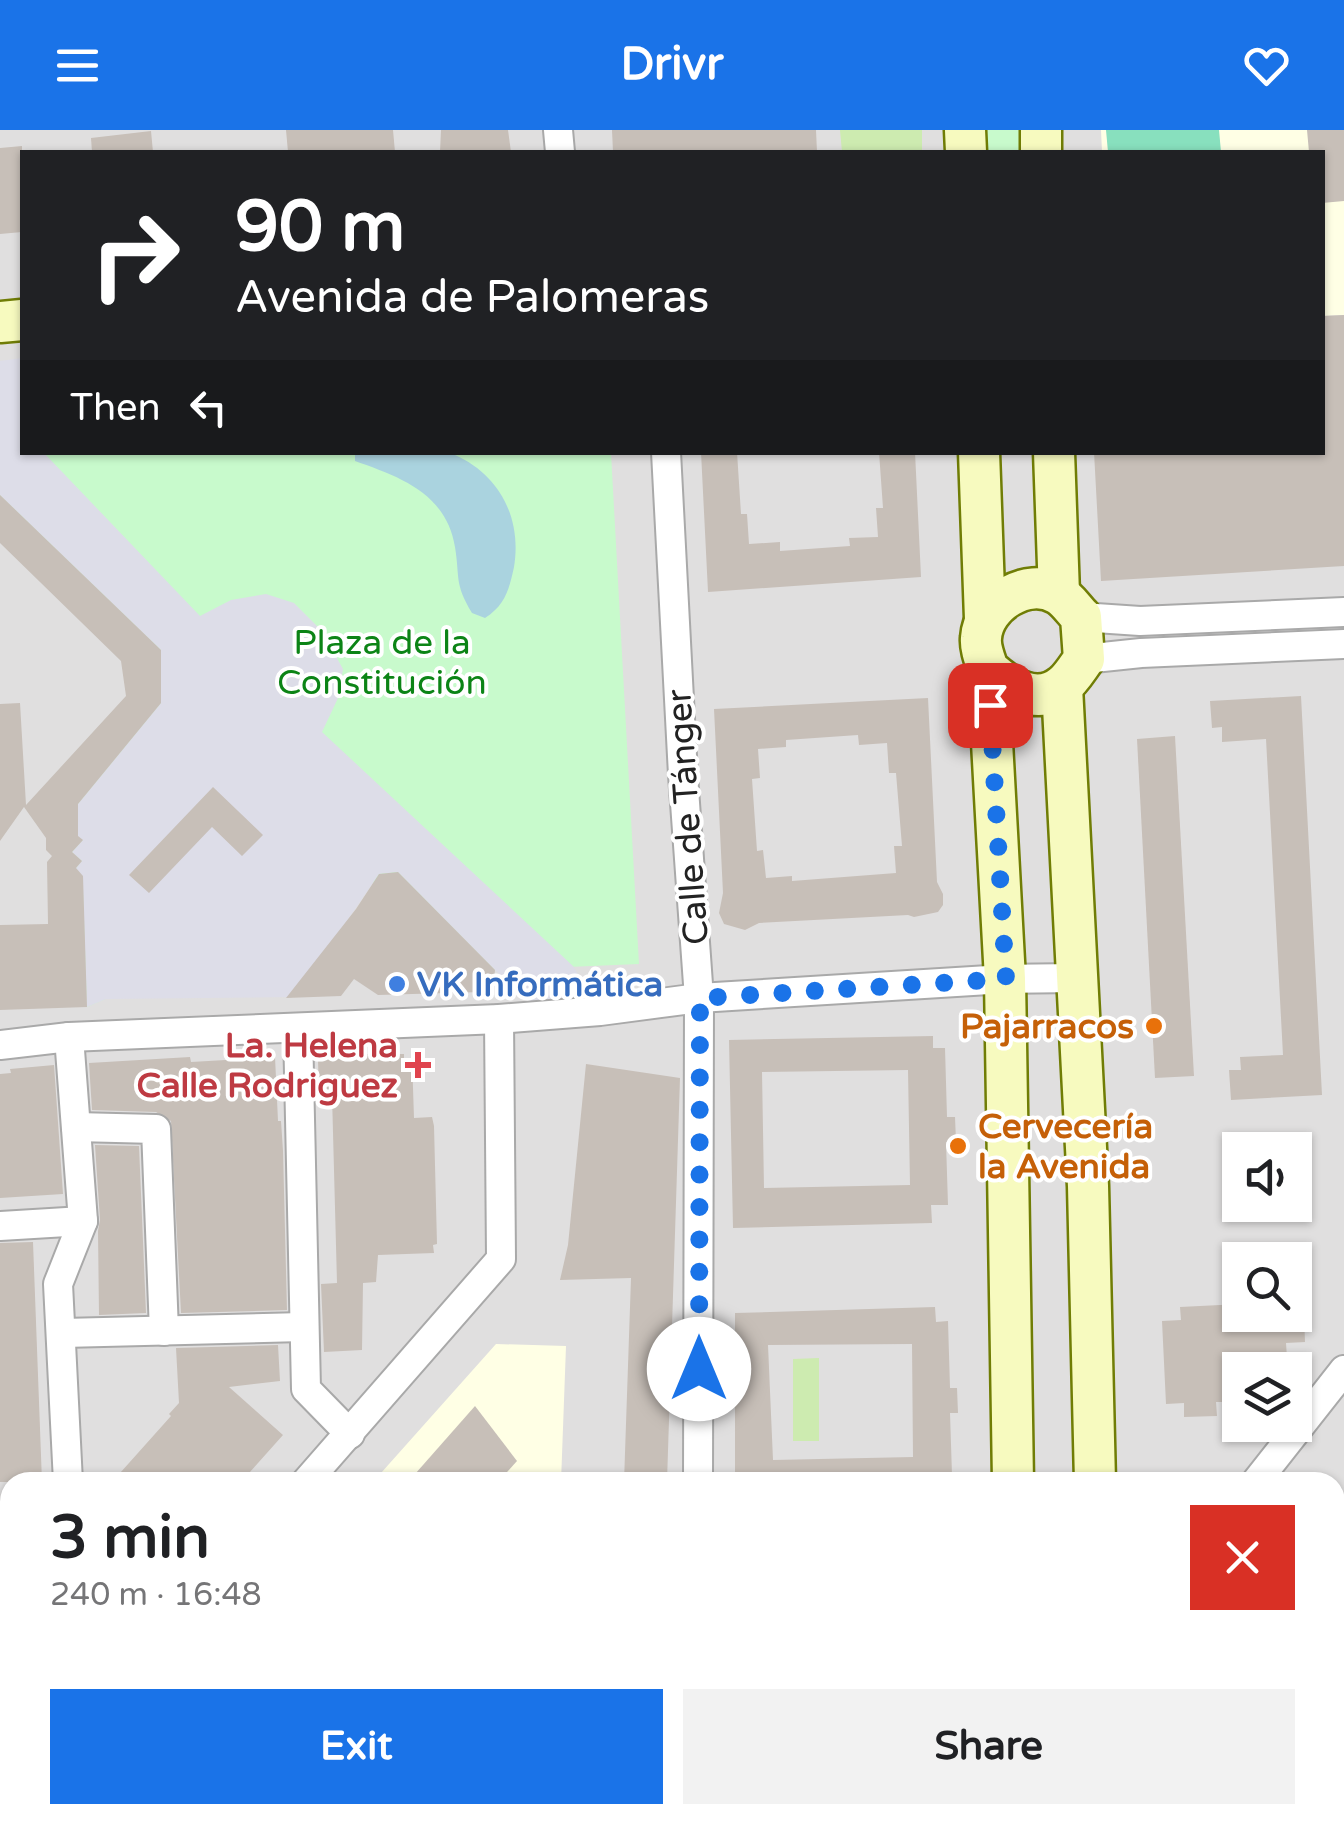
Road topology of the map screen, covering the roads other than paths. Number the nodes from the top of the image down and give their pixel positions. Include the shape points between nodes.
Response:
1 (666, 455) edge
2 (979, 455) edge
3 (1054, 455) edge
4 (1070, 606) junction
5 (1344, 612) edge
6 (985, 619) junction
7 (1344, 644) edge
8 (988, 669) junction
9 (1073, 673) junction
10 (1078, 978) junction
11 (1006, 979) junction
12 (700, 998) junction
13 (499, 1019) junction
14 (298, 1029) junction
15 (69, 1037) junction
16 (0, 1046) edge
17 (76, 1127) junction
18 (82, 1220) junction
19 (0, 1226) edge
20 (303, 1328) junction
21 (164, 1331) junction
22 (63, 1333) junction
23 (1344, 1370) edge
24 (350, 1434) junction
25 (68, 1472) edge
26 (315, 1472) edge
27 (698, 1472) edge
28 (1014, 1472) edge
29 (1094, 1472) edge
30 (1264, 1472) edge

1 - 12 street, Calle de Tánger
2 - 6 main road
3 - 4 main road
4 - 5 street via 1140,621
4 - 6 main road via 1039,588 1009,594
4 - 9 main road
6 - 8 main road via 980,641
7 - 9 street via 1140,653
8 - 9 main road via 1012,690 1038,695
8 - 11 main road
9 - 10 main road
10 - 11 street
10 - 29 main road
11 - 12 street
11 - 28 main road
12 - 13 street
12 - 27 street, Calle de Tánger
13 - 14 street
13 - 24 street via 501,1259
14 - 15 street
14 - 20 street
15 - 16 street
15 - 17 street
17 - 18 street
17 - 21 street via 156,1129
18 - 19 street
18 - 22 street via 58,1284
20 - 21 street
20 - 24 street via 306,1389
21 - 22 street
22 - 25 street
23 - 30 street
24 - 26 street

